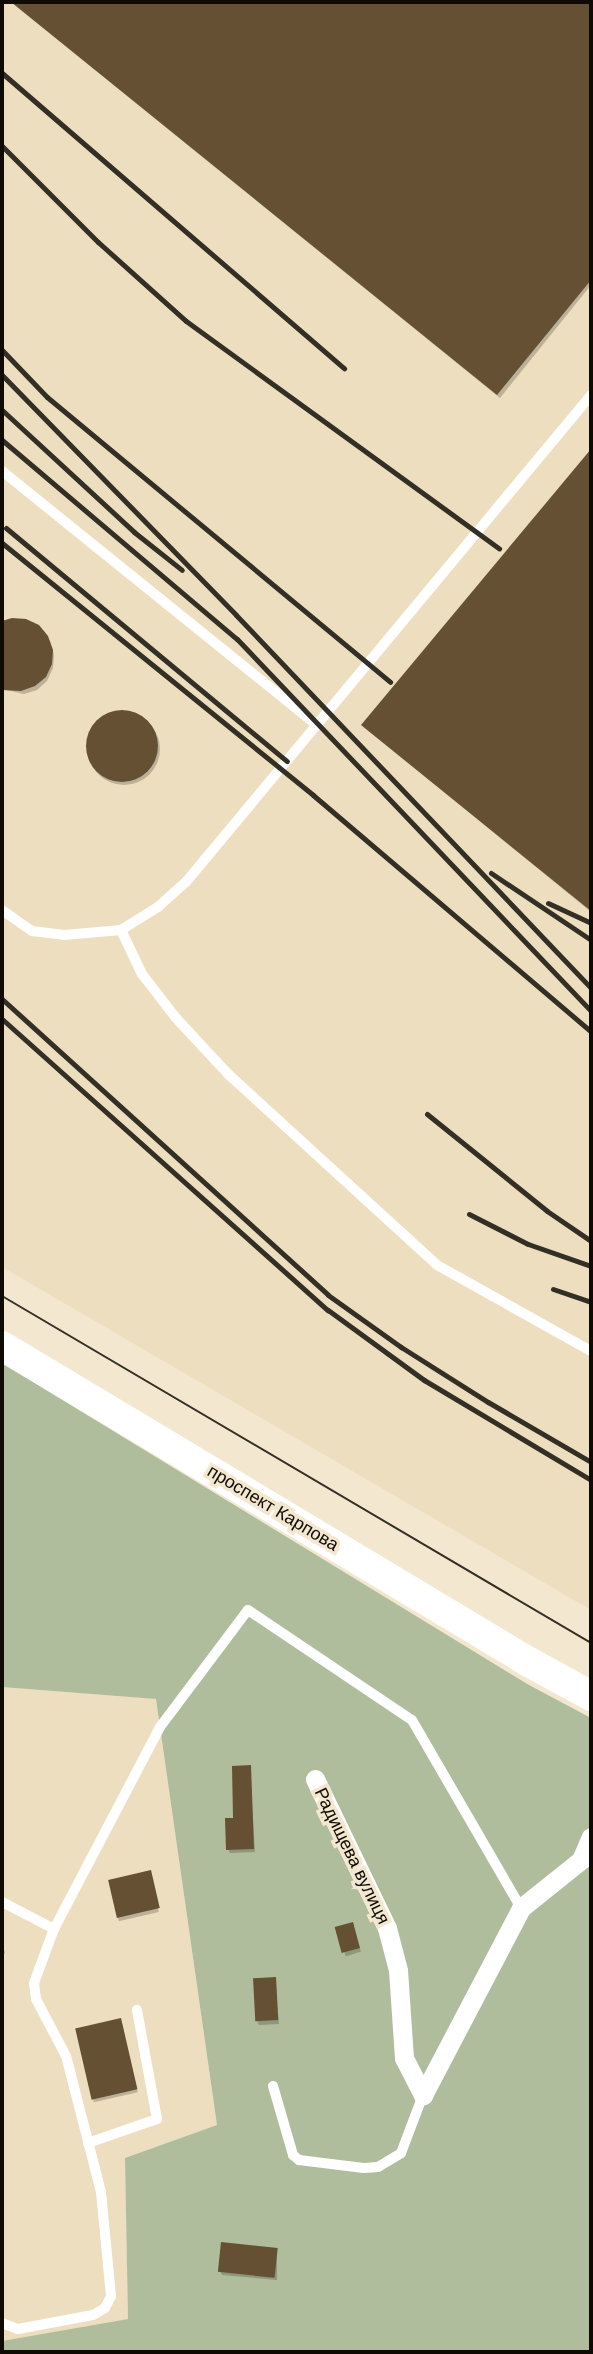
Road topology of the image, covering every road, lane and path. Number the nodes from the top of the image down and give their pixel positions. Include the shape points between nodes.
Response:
1 (591, 395) edge
2 (2, 471) edge
3 (317, 725) junction
4 (2, 911) edge
5 (121, 930) junction
6 (2, 1346) edge
7 (591, 1351) edge
8 (591, 1696) edge
9 (315, 1779) dead end
10 (591, 1837) edge
11 (2, 1902) edge
12 (521, 1908) junction
13 (54, 1929) junction
14 (137, 2010) dead end
15 (273, 2086) dead end
16 (423, 2095) junction
17 (88, 2143) junction
18 (2, 2323) edge

1 - 3 lane
2 - 3 lane
3 - 5 lane via 186,882
4 - 5 lane via 32,931 64,936
5 - 7 lane via 142,974 228,1074 427,1256 489,1297
6 - 8 main road, проспект Карпова
9 - 16 street, Радищева вулиця via 387,1928 398,1970 404,2058
10 - 12 street via 581,1860
11 - 13 lane
12 - 13 lane via 412,1720 248,1609 160,1727
12 - 16 street
13 - 17 lane via 34,1983 36,1999 66,2056
14 - 17 lane via 158,2119
15 - 16 lane via 293,2154 299,2160 364,2168 378,2167 401,2153
17 - 18 lane via 101,2192 111,2295 105,2308 93,2315 18,2329

